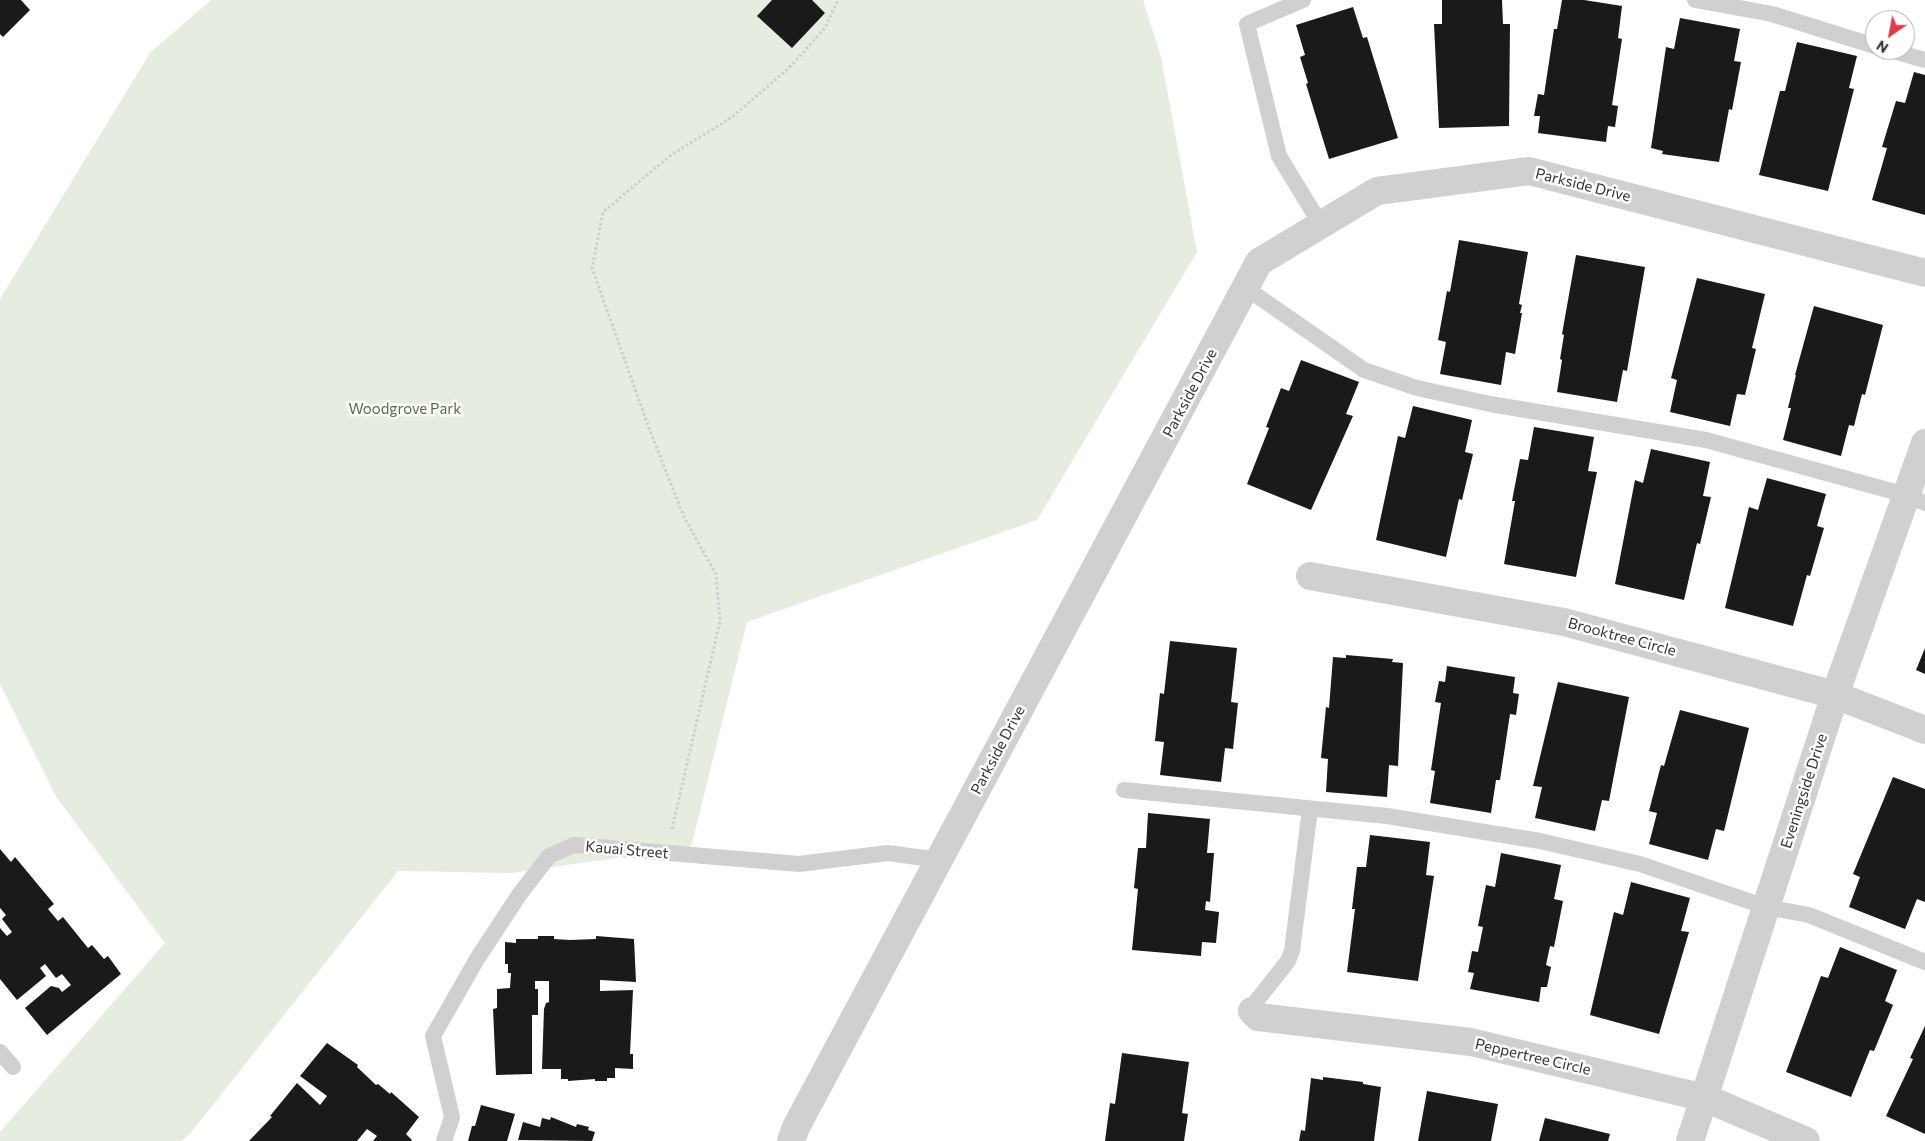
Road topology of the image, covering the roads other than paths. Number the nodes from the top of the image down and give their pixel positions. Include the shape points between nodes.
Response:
1 (1303, 0) edge
2 (1695, 0) edge
3 (1865, 43) edge
4 (1321, 224) junction
5 (1925, 273) edge
6 (1246, 288) junction
7 (1925, 443) edge
8 (1916, 499) edge
9 (1310, 576) dead end
10 (1835, 695) junction
11 (1925, 730) edge
12 (1124, 790) dead end
13 (1310, 808) junction
14 (939, 860) junction
15 (1766, 907) junction
16 (1925, 962) edge
17 (1252, 1011) joint
18 (0, 1052) edge
19 (13, 1067) dead end
20 (1705, 1098) junction
21 (444, 1141) edge
22 (791, 1141) edge
23 (1690, 1141) edge
24 (1806, 1141) edge

1 - 4 lane via 1247,24 1279,156
2 - 3 lane via 1772,14
4 - 5 street, Parkside Drive via 1376,191 1529,171
4 - 6 street, Parkside Drive via 1259,262
6 - 8 lane via 1364,370 1417,388 1490,404 1706,440
6 - 14 street, Parkside Drive
7 - 8 street, Eveningside Drive
8 - 10 street, Eveningside Drive
9 - 10 street, Brooktree Circle via 1564,622
10 - 11 street, Brooktree Circle
10 - 15 street, Eveningside Drive
12 - 13 lane
13 - 15 lane via 1386,816 1540,841 1640,864
13 - 17 lane via 1292,951
14 - 21 lane, Kauai Street via 888,853 799,864 574,845 549,856 477,959 433,1036 452,1117
14 - 22 street, Parkside Drive
15 - 16 lane via 1808,915
15 - 20 street, Eveningside Drive
17 - 20 street, Peppertree Circle via 1258,1017 1471,1042
18 - 19 lane
20 - 23 street, Eveningside Drive
20 - 24 street, Peppertree Circle

